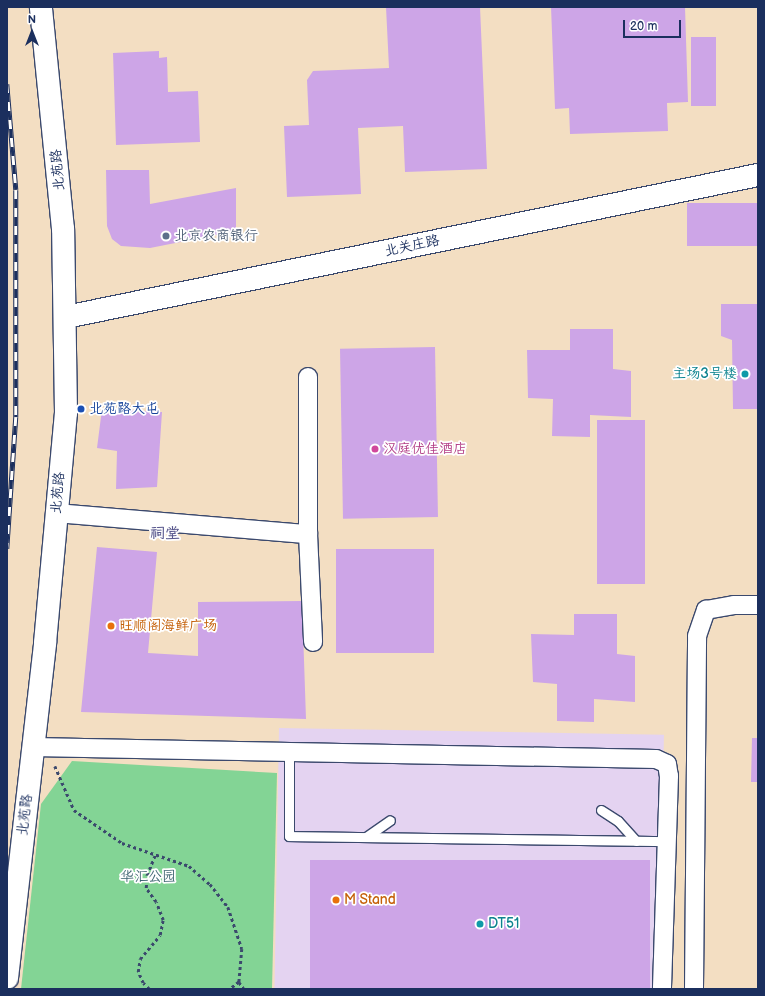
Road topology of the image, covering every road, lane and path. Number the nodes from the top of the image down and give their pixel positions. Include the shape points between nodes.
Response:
1 (41, 7) edge
2 (758, 176) edge
3 (66, 317) junction
4 (308, 377) dead end
5 (56, 513) junction
6 (308, 534) junction
7 (758, 605) edge
8 (313, 642) dead end
9 (43, 748) junction
10 (289, 752) junction
11 (601, 810) dead end
12 (390, 820) dead end
13 (366, 837) junction
14 (636, 841) junction
15 (667, 841) junction
16 (155, 855) junction
17 (7, 978) edge
18 (239, 982) junction
19 (149, 989) edge
20 (230, 989) edge
21 (244, 989) edge
22 (662, 989) edge
23 (694, 989) edge

1 - 3 main road, 北苑路 via 62,222
2 - 3 main road, 北关庄路
3 - 5 main road, 北苑路 via 66,413
4 - 6 street
5 - 6 street
5 - 9 main road, 北苑路
6 - 8 street
7 - 23 street via 734,605 706,610 697,636
9 - 10 street
9 - 16 path via 53,760 74,810 122,843
9 - 17 main road, 北苑路
10 - 13 lane via 289,836
10 - 15 street via 656,759 668,764
11 - 14 lane via 618,821
12 - 13 lane
13 - 14 lane
14 - 15 lane
15 - 22 street
16 - 18 path via 189,866 210,884 228,907 242,948
16 - 19 path via 147,875 146,888 156,902 163,920 160,935 140,959 138,972
18 - 20 path
18 - 21 path

